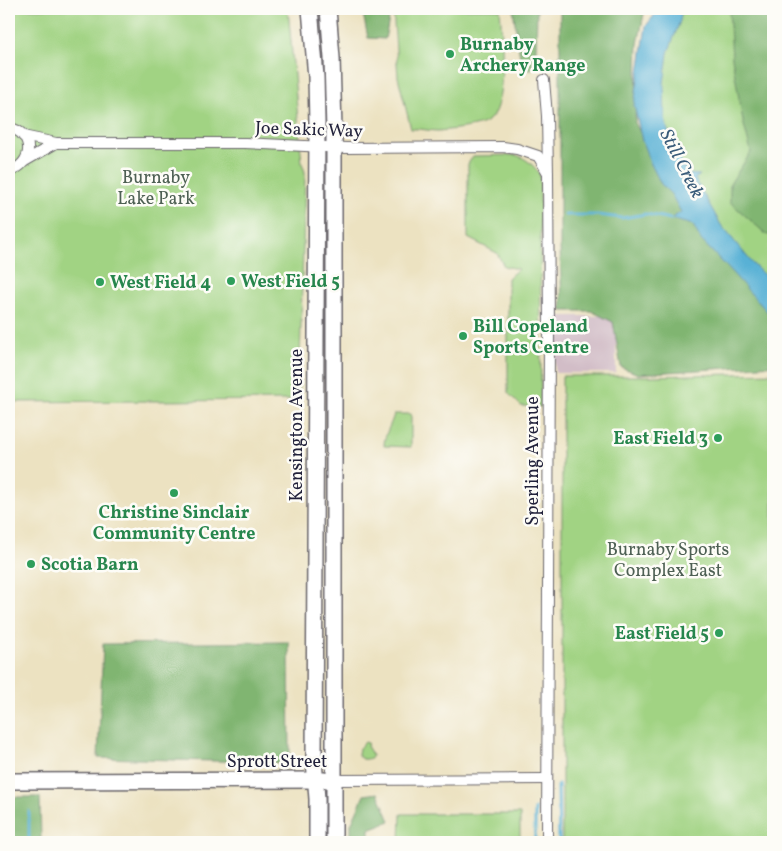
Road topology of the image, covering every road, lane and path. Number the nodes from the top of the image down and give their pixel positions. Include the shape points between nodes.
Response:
1 (310, 9) edge
2 (328, 9) edge
3 (544, 80) dead end
4 (9, 128) edge
5 (24, 136) junction
6 (56, 142) junction
7 (316, 147) junction
8 (334, 148) junction
9 (25, 161) junction
10 (9, 171) edge
11 (548, 174) junction
12 (546, 779) junction
13 (316, 780) junction
14 (333, 780) junction
15 (9, 781) edge
16 (317, 842) edge
17 (334, 842) edge
18 (547, 842) edge

1 - 7 main road, Kensington Avenue via 316,77
2 - 8 main road
3 - 11 street, Sperling Avenue
4 - 5 street, Joe Sakic Way
5 - 6 street, Joe Sakic Way
5 - 9 street via 28,149
6 - 7 street, Joe Sakic Way via 245,143
6 - 9 street
7 - 8 street, Joe Sakic Way
7 - 13 main road, Kensington Avenue
8 - 11 street, Joe Sakic Way via 504,147 538,156
8 - 14 main road
9 - 10 street
11 - 12 street, Sperling Avenue
12 - 14 street, Sprott Street
12 - 18 street, Sperling Avenue
13 - 14 main road, Sprott Street
13 - 15 main road, Sprott Street
13 - 16 main road, Kensington Avenue
14 - 17 main road

